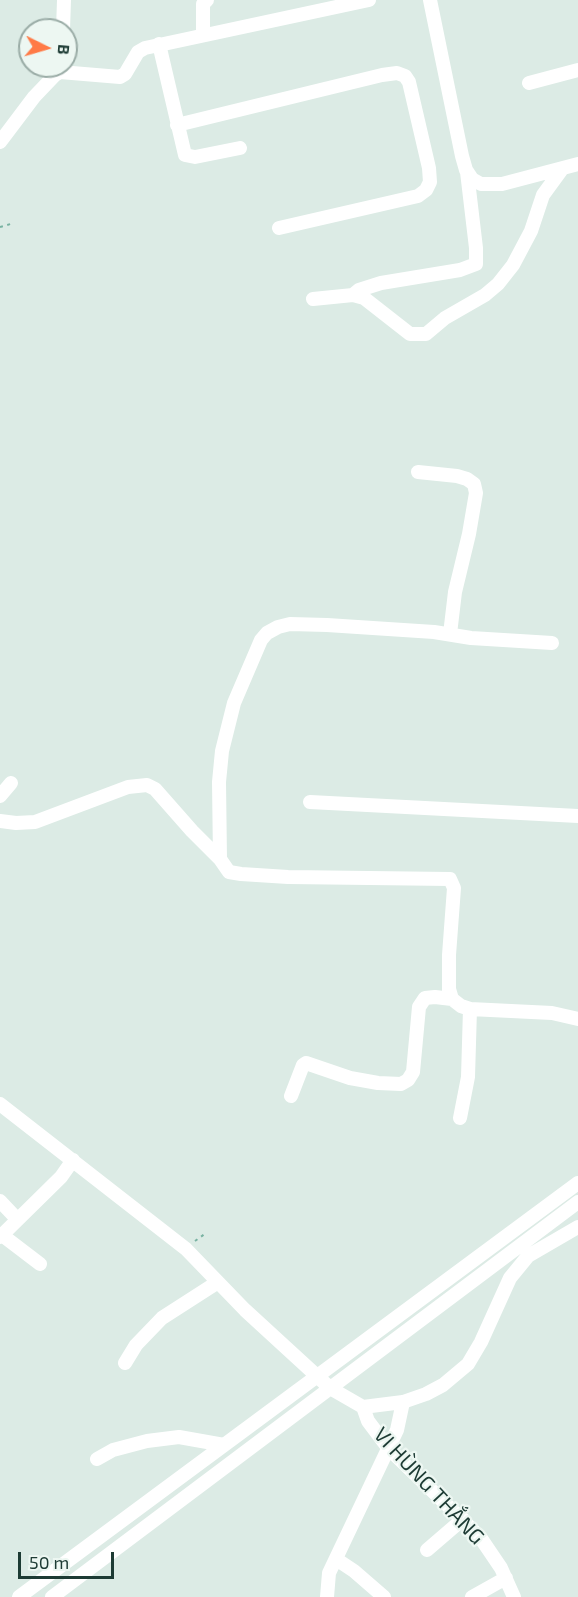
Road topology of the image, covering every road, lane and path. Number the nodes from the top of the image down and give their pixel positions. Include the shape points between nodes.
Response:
1 (64, 0) edge
2 (207, 0) edge
3 (369, 0) edge
4 (430, 0) edge
5 (63, 18) edge
6 (202, 34) junction
7 (159, 44) junction
8 (578, 70) edge
9 (78, 71) edge
10 (52, 78) edge
11 (529, 83) dead end
12 (177, 125) junction
13 (0, 142) edge
14 (240, 148) dead end
15 (578, 164) edge
16 (562, 169) junction
17 (466, 170) junction
18 (14, 223) dead end
19 (0, 227) edge
20 (279, 228) dead end
21 (353, 295) junction
22 (313, 299) dead end
23 (418, 472) dead end
24 (450, 634) junction
25 (552, 643) dead end
26 (11, 783) dead end
27 (0, 796) edge
28 (310, 802) dead end
29 (578, 816) edge
30 (0, 820) edge
31 (220, 859) junction
32 (452, 999) junction
33 (470, 1009) junction
34 (578, 1019) edge
35 (291, 1096) dead end
36 (0, 1104) edge
37 (13, 1114) junction
38 (460, 1118) dead end
39 (0, 1122) edge
40 (74, 1160) junction
41 (578, 1183) edge
42 (0, 1201) edge
43 (578, 1202) edge
44 (17, 1219) junction
45 (578, 1227) edge
46 (1, 1236) edge
47 (40, 1264) dead end
48 (219, 1282) junction
49 (125, 1364) dead end
50 (318, 1376) junction
51 (330, 1388) junction
52 (403, 1402) junction
53 (363, 1407) junction
54 (224, 1445) junction
55 (389, 1449) junction
56 (97, 1459) dead end
57 (463, 1519) junction
58 (427, 1550) dead end
59 (336, 1559) junction
60 (506, 1578) junction
61 (323, 1595) edge
62 (20, 1597) edge
63 (52, 1597) edge
64 (384, 1597) edge
65 (472, 1597) edge
66 (514, 1597) edge

1 - 5 street
2 - 6 street via 203,4
3 - 6 street
4 - 17 street
6 - 7 street
7 - 9 street via 138,52 120,77
7 - 12 street
8 - 11 street
10 - 13 street
12 - 14 street via 185,155
12 - 20 street via 382,75 405,76 429,168 426,190 418,196
15 - 16 street
16 - 17 street via 502,184 482,184
16 - 21 street via 543,195 513,266 485,295 426,334 410,334 371,301
17 - 21 street via 476,264 381,283
18 - 19 path
21 - 22 street
23 - 24 street via 467,479 474,484 476,493
24 - 25 street
24 - 31 street via 290,624 267,633 234,703 222,752
26 - 27 street
28 - 29 street
30 - 31 street via 16,824 35,822 128,787 147,785
31 - 32 street via 229,872 241,874 450,879 454,888 449,954
32 - 33 street
32 - 35 street via 425,999 419,1007 413,1072 408,1080 401,1084 378,1083 306,1063
33 - 34 street via 552,1013
33 - 38 street via 468,1077
36 - 37 street
37 - 39 street
37 - 40 street
40 - 44 street
40 - 48 street via 186,1249
41 - 50 street
42 - 44 street
43 - 51 street
44 - 46 street
45 - 52 street via 528,1256 510,1278 468,1364 443,1385
46 - 47 street
48 - 49 street via 162,1318 141,1338
48 - 50 street
50 - 51 street
50 - 54 street
51 - 53 street
51 - 63 street
52 - 53 street
52 - 55 street via 398,1430
53 - 55 street, VI HÙNG THẮNG via 368,1421
54 - 56 street via 179,1437 147,1440
54 - 62 street
55 - 57 street, VI HÙNG THẮNG
55 - 59 street
57 - 58 street
57 - 60 street, VI HÙNG THẮNG via 480,1537
59 - 61 street
59 - 64 street
60 - 65 street
60 - 66 street, VI HÙNG THẮNG

